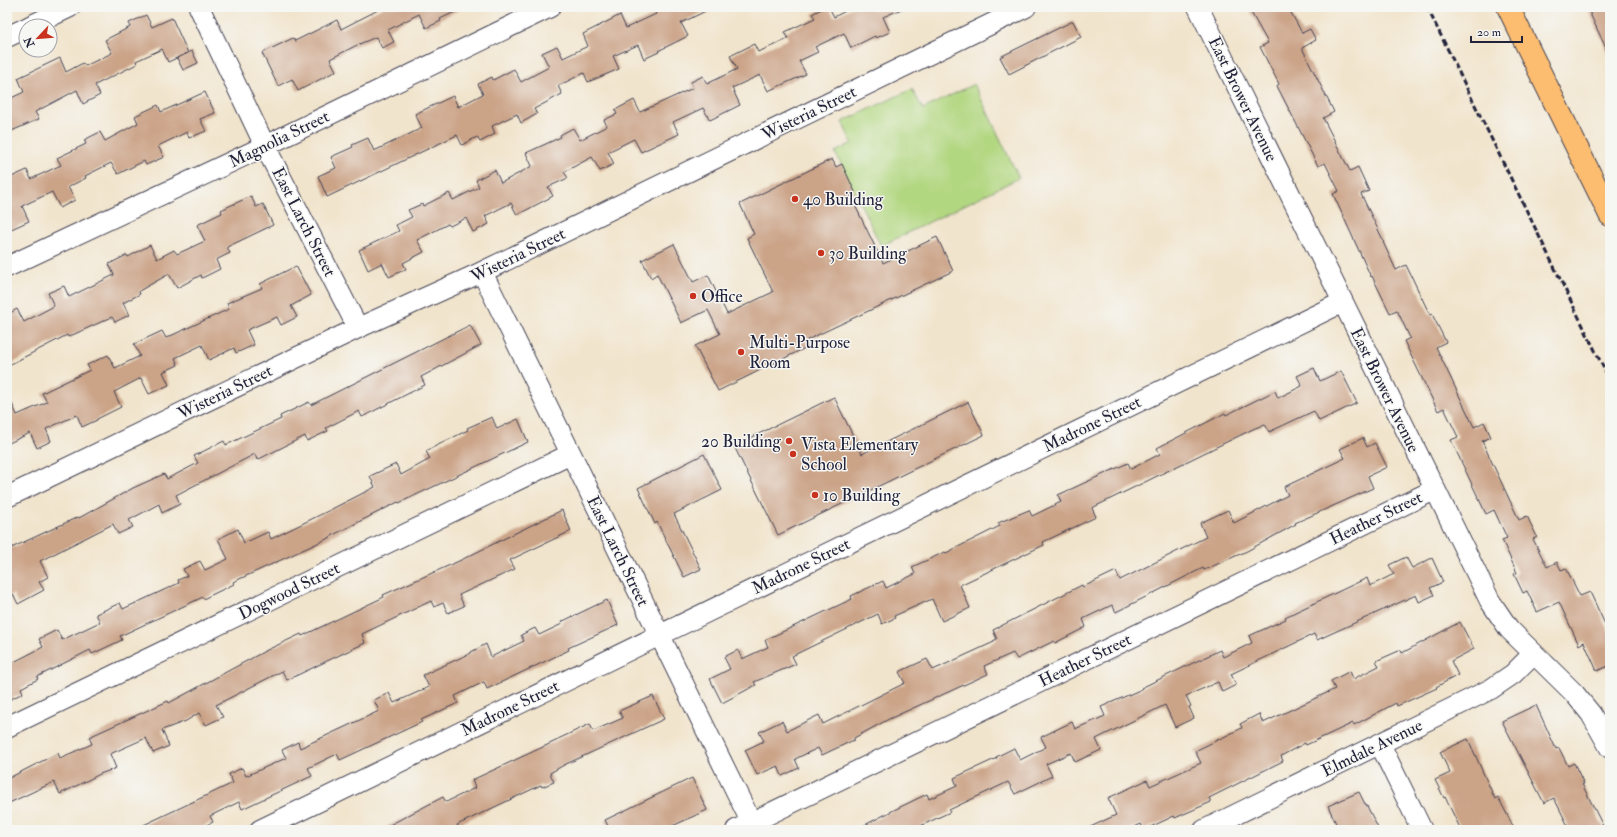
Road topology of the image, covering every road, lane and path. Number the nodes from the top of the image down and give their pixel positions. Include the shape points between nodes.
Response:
1 (70, 7) edge
2 (199, 7) edge
3 (550, 7) edge
4 (1026, 7) edge
5 (1198, 7) edge
6 (1508, 7) edge
7 (47, 18) edge
8 (18, 32) edge
9 (7, 37) edge
10 (265, 146) junction
11 (1610, 215) edge
12 (7, 268) edge
13 (482, 272) junction
14 (1342, 302) junction
15 (358, 328) junction
16 (571, 454) junction
17 (1434, 490) junction
18 (7, 497) edge
19 (659, 635) junction
20 (1533, 654) junction
21 (7, 727) edge
22 (1380, 744) junction
23 (1610, 748) edge
24 (747, 828) edge
25 (260, 830) edge
26 (1204, 830) edge
27 (1422, 830) edge

1 - 7 street
2 - 10 street, East Larch Street
3 - 10 street, Magnolia Street
4 - 13 street, Wisteria Street
5 - 14 street, East Brower Avenue
6 - 11 main road
8 - 9 street
10 - 12 street, Magnolia Street
10 - 15 street, East Larch Street
13 - 15 street, Wisteria Street
13 - 16 street, East Larch Street
14 - 17 street, East Brower Avenue
14 - 19 street, Madrone Street
15 - 18 street, Wisteria Street
16 - 19 street, East Larch Street
16 - 21 street, Dogwood Street
17 - 20 street, East Brower Avenue via 1490,601 1509,629
17 - 24 street, Heather Street
19 - 24 street, East Larch Street
19 - 25 street, Madrone Street
20 - 22 street, Elmdale Avenue via 1491,690
20 - 23 street, East Brower Avenue via 1574,693 1591,714
22 - 26 street, Elmdale Avenue
22 - 27 street

